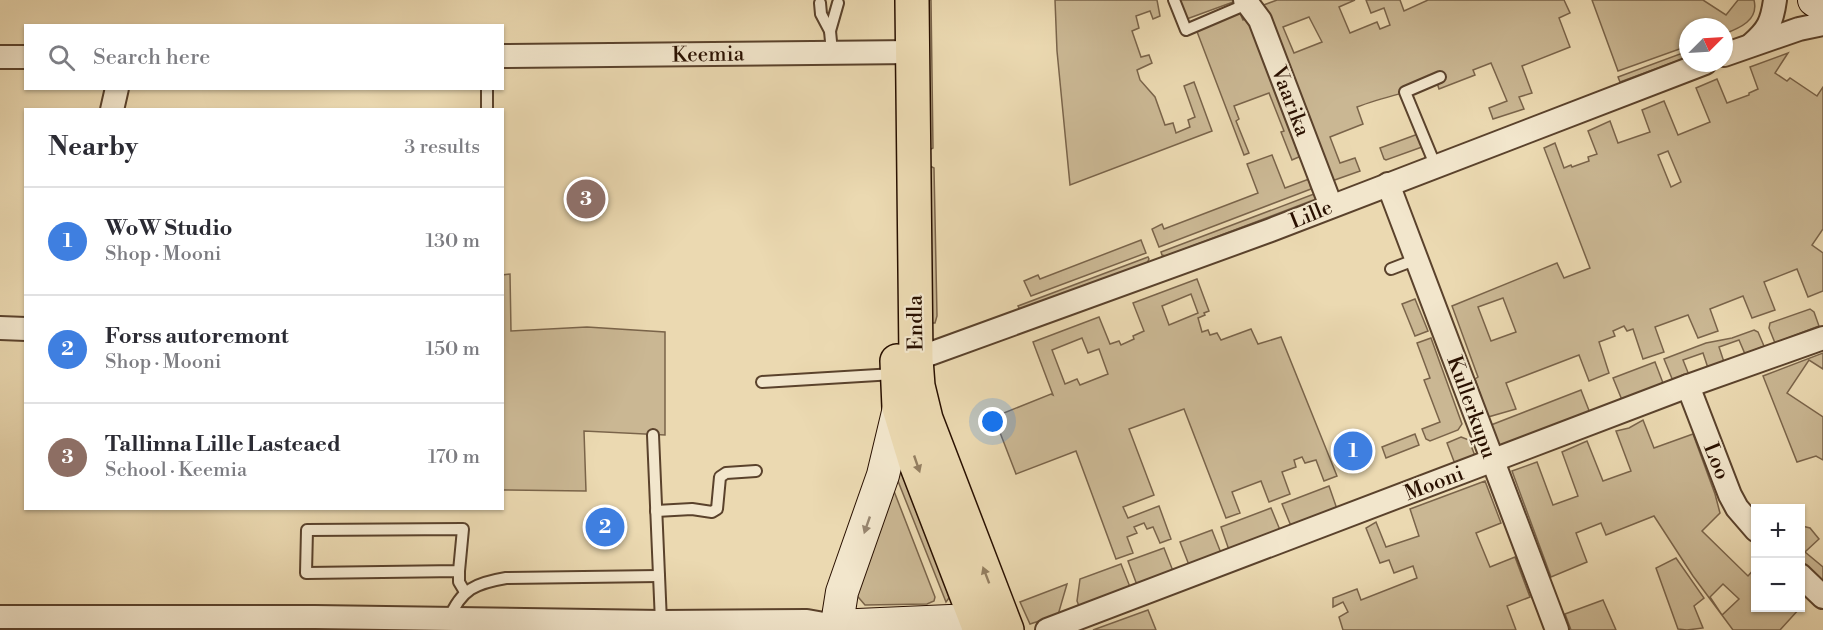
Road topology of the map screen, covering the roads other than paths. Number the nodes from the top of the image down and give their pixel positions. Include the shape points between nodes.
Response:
1 (891, 0) edge
2 (912, 0) edge
3 (1174, 0) edge
4 (1774, 0) edge
5 (1814, 0) edge
6 (820, 3) dead end
7 (838, 3) dead end
8 (1252, 6) edge
9 (1823, 6) edge
10 (1823, 24) edge
11 (831, 42) junction
12 (1750, 45) junction
13 (903, 52) junction
14 (1733, 52) edge
15 (504, 56) edge
16 (0, 57) edge
17 (24, 57) edge
18 (1682, 72) edge
19 (1440, 77) dead end
20 (117, 90) edge
21 (487, 90) edge
22 (112, 108) edge
23 (487, 108) edge
24 (1436, 168) junction
25 (1388, 184) junction
26 (1331, 206) junction
27 (1417, 259) junction
28 (1391, 269) dead end
29 (0, 328) edge
30 (24, 329) edge
31 (1823, 338) edge
32 (907, 367) junction
33 (762, 382) dead end
34 (1688, 387) junction
35 (899, 408) junction
36 (653, 435) dead end
37 (1492, 461) junction
38 (756, 471) dead end
39 (656, 511) junction
40 (1751, 525) edge
41 (459, 572) junction
42 (659, 576) junction
43 (1805, 580) edge
44 (465, 592) junction
45 (1823, 597) edge
46 (0, 617) edge
47 (449, 619) junction
48 (661, 622) junction
49 (314, 624) edge
50 (530, 625) edge
51 (901, 627) edge
52 (836, 628) edge
53 (988, 629) edge
54 (1047, 630) edge
55 (1557, 630) edge

1 - 13 main road, Endla
2 - 13 main road, Endla
3 - 8 lane via 1186,30
4 - 12 street via 1770,24
5 - 9 street
6 - 11 lane
7 - 11 lane
8 - 26 street, Vaarika
10 - 12 street
11 - 13 street, Keemia
11 - 15 street, Keemia
12 - 14 street
13 - 32 main road, Endla
16 - 17 street
18 - 24 street, Lille
19 - 24 lane via 1404,92
20 - 22 street
21 - 23 lane
24 - 25 street, Lille
25 - 26 street, Lille
25 - 27 street, Kullerkupu
26 - 32 street, Lille
27 - 28 lane
27 - 37 street, Kullerkupu
29 - 30 street
31 - 34 street, Mooni
32 - 33 lane
32 - 35 main road, Endla
53 -> 32 main road, Endla via 918,386
34 - 37 street, Mooni
34 - 40 street, Loo via 1730,495
35 -> 52 street via 883,475 842,592
35 -> 53 main road, Endla via 916,464
36 - 39 lane
37 - 54 street, Mooni
37 - 55 street, Kullerkupu
38 - 39 lane via 720,477 717,509 711,512
39 - 42 lane
41 - 41 lane via 306,573 307,530 463,529
41 - 44 lane
42 - 44 lane via 506,578 485,582
42 - 48 lane
43 - 45 street
44 - 47 lane
46 - 49 street
47 - 49 street
47 - 50 street
48 - 50 street
48 - 52 street via 807,621
51 - 52 street
51 - 53 street via 950,621

